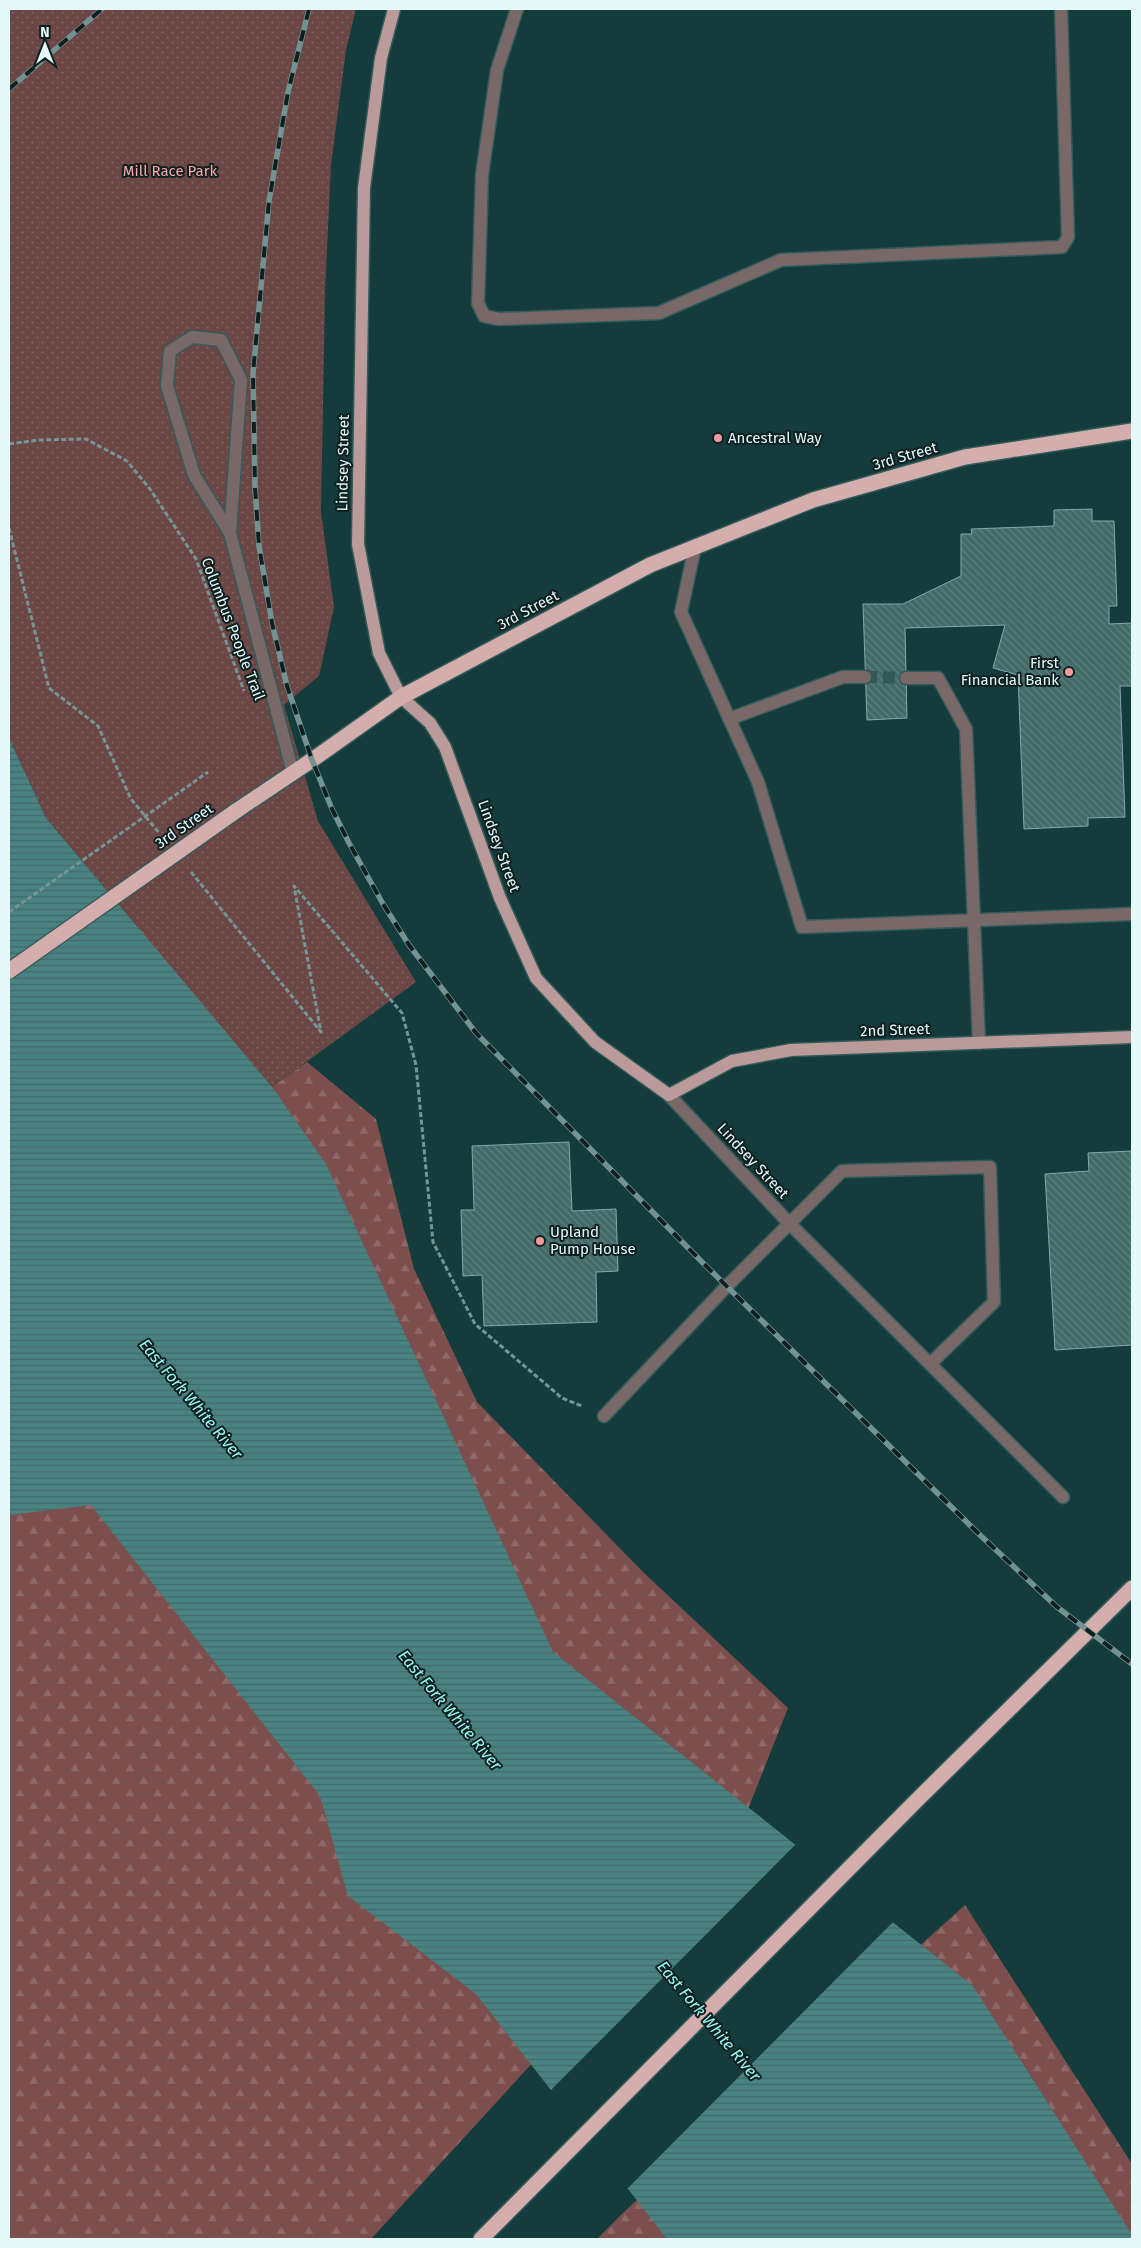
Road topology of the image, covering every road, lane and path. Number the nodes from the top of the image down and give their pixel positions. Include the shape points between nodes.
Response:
1 (394, 9) edge
2 (517, 9) edge
3 (1060, 9) edge
4 (1132, 431) edge
5 (9, 444) edge
6 (9, 528) edge
7 (230, 533) junction
8 (695, 547) junction
9 (866, 677) tunnel mouth
10 (906, 678) tunnel mouth
11 (245, 694) dead end
12 (401, 697) junction
13 (729, 719) junction
14 (208, 772) dead end
15 (293, 773) junction
16 (162, 838) dead end
17 (188, 868) dead end
18 (9, 912) edge
19 (1132, 914) edge
20 (975, 921) junction
21 (9, 971) edge
22 (1132, 1037) edge
23 (979, 1043) junction
24 (670, 1095) junction
25 (790, 1223) junction
26 (930, 1364) junction
27 (604, 1416) joint
28 (1063, 1497) dead end
29 (1132, 1588) edge
30 (481, 2239) edge

1 - 12 main road, Lindsey Street via 382,58 364,188 358,544 379,653
2 - 3 street via 497,70 482,175 478,303 484,316 499,319 659,313 781,260 1062,247 1068,238
4 - 8 highway, 3rd Street via 965,457 814,500
5 - 11 path, Columbus People Trail via 86,439 127,461 150,489 196,559
6 - 16 path via 50,688 98,726 131,799
7 - 7 street via 241,380 221,340 192,337 170,351 167,386 194,475
7 - 15 street
8 - 12 highway, 3rd Street via 650,565
8 - 13 street via 682,612
9 - 13 street via 843,677
10 - 20 street via 938,678 966,729
12 - 15 highway, 3rd Street
12 - 24 main road, Lindsey Street via 430,723 446,747 500,898 536,978 595,1042
13 - 20 street via 758,782 802,927
14 - 18 path, bridge
15 - 21 highway, 3rd Street, bridge
17 - 27 path via 321,1032 294,886 402,1012 416,1065 433,1242 475,1324 562,1398
19 - 20 street
20 - 23 street
22 - 23 main road, 2nd Street
23 - 24 main road, 2nd Street via 791,1050 732,1060
24 - 25 street, Lindsey Street
25 - 26 street, Lindsey Street
25 - 26 street via 842,1171 990,1167 994,1302
25 - 27 street
26 - 28 street, Lindsey Street
29 - 30 highway

